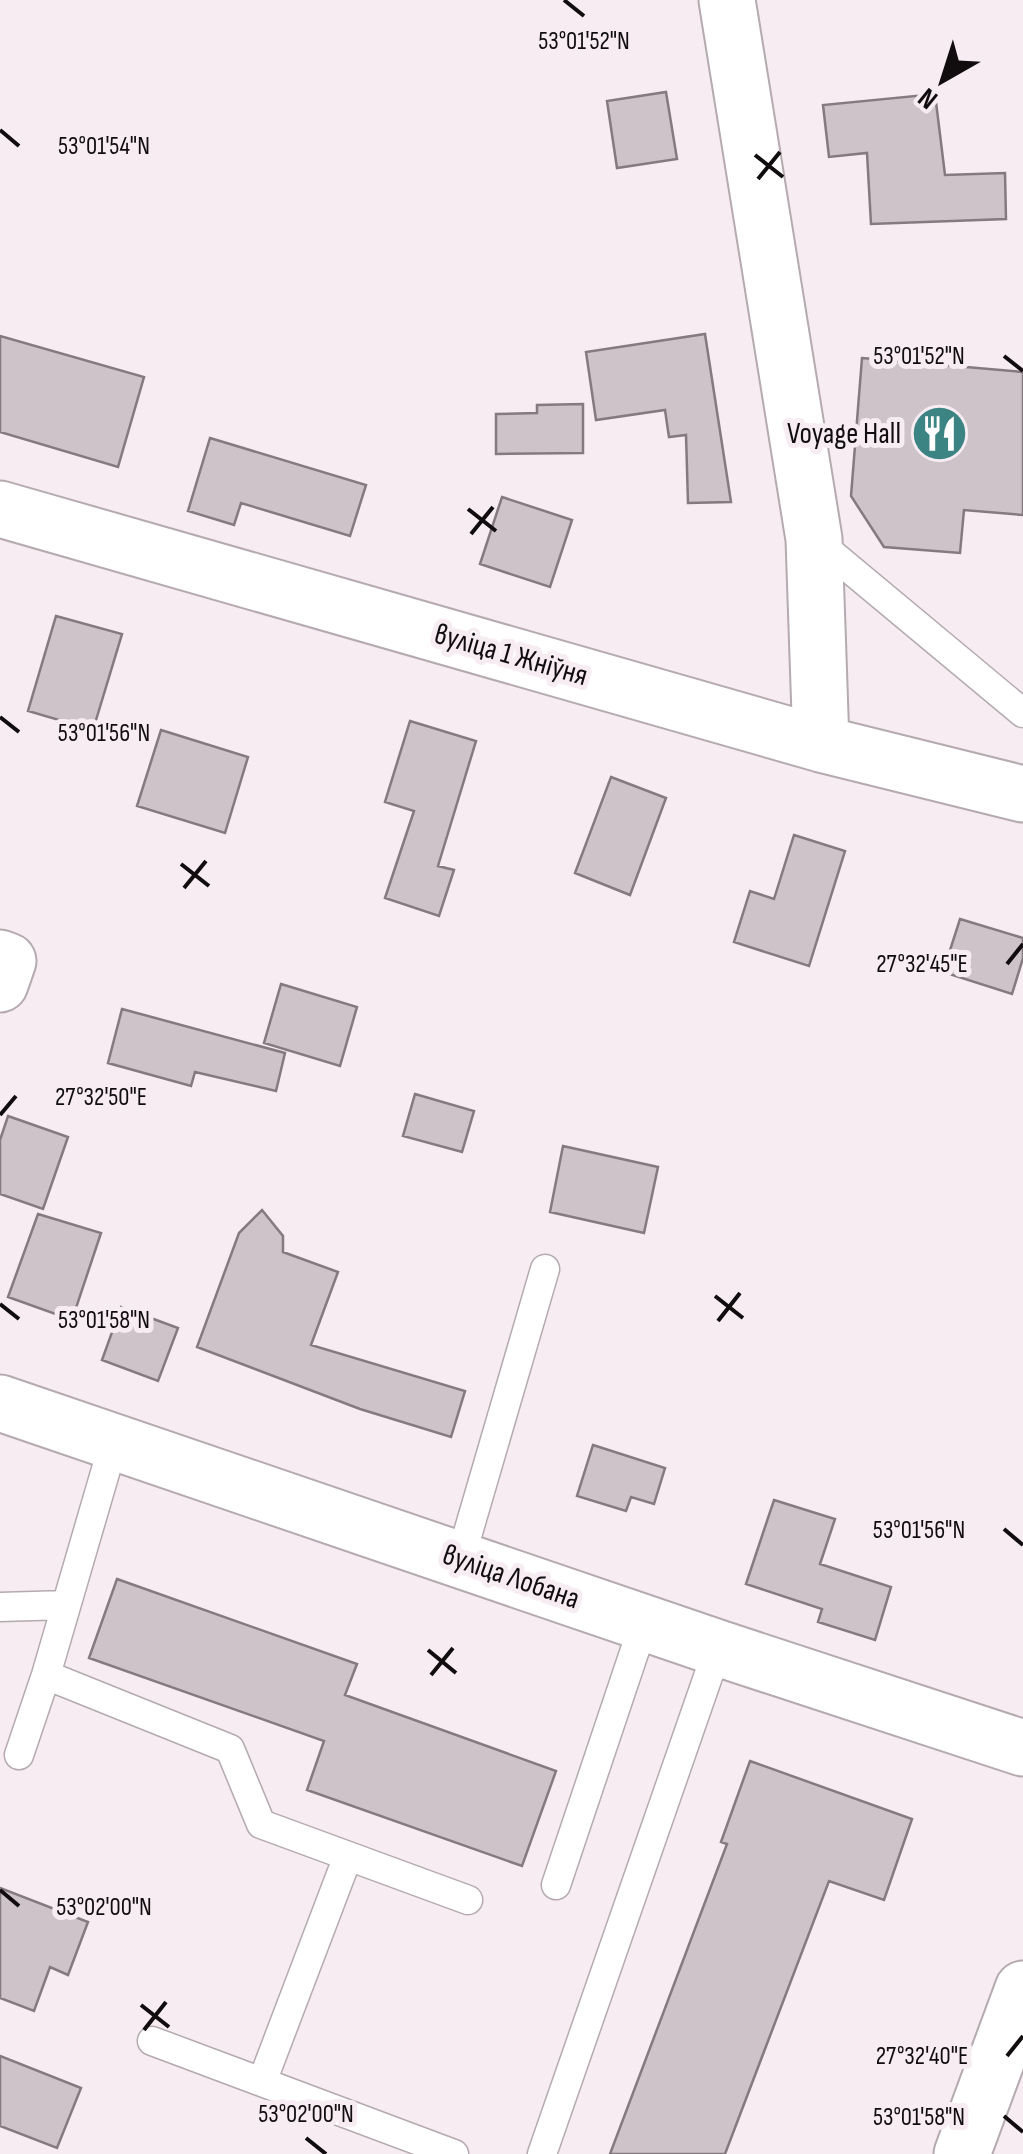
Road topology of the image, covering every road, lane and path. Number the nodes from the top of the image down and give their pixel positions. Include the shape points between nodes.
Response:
1 (728, 0) edge
2 (0, 510) edge
3 (814, 539) junction
4 (1023, 713) edge
5 (821, 744) junction
6 (1023, 794) edge
7 (545, 1269) dead end
8 (0, 1402) edge
9 (114, 1442) junction
10 (460, 1560) junction
11 (66, 1604) junction
12 (0, 1607) edge
13 (644, 1623) junction
14 (718, 1648) junction
15 (46, 1675) junction
16 (1023, 1748) edge
17 (19, 1754) dead end
18 (348, 1856) junction
19 (556, 1885) dead end
20 (468, 1900) dead end
21 (1023, 1989) edge
22 (152, 2041) dead end
23 (262, 2082) junction
24 (454, 2154) edge
25 (542, 2154) edge
26 (962, 2154) edge

1 - 3 street
2 - 5 street, вуліца 1 Жніўня
3 - 4 lane
3 - 5 street
5 - 6 street, вуліца 1 Жніўня
7 - 10 lane
8 - 9 street, вуліца Лобана
9 - 10 street, вуліца Лобана
9 - 11 lane
10 - 13 street, вуліца Лобана
11 - 12 lane
11 - 15 lane
13 - 14 street, вуліца Лобана
13 - 19 lane
14 - 16 street, вуліца Лобана
14 - 25 lane
15 - 17 lane
15 - 18 lane via 230,1748 261,1824
18 - 20 lane
18 - 23 lane
21 - 26 street
22 - 23 lane
23 - 24 lane

